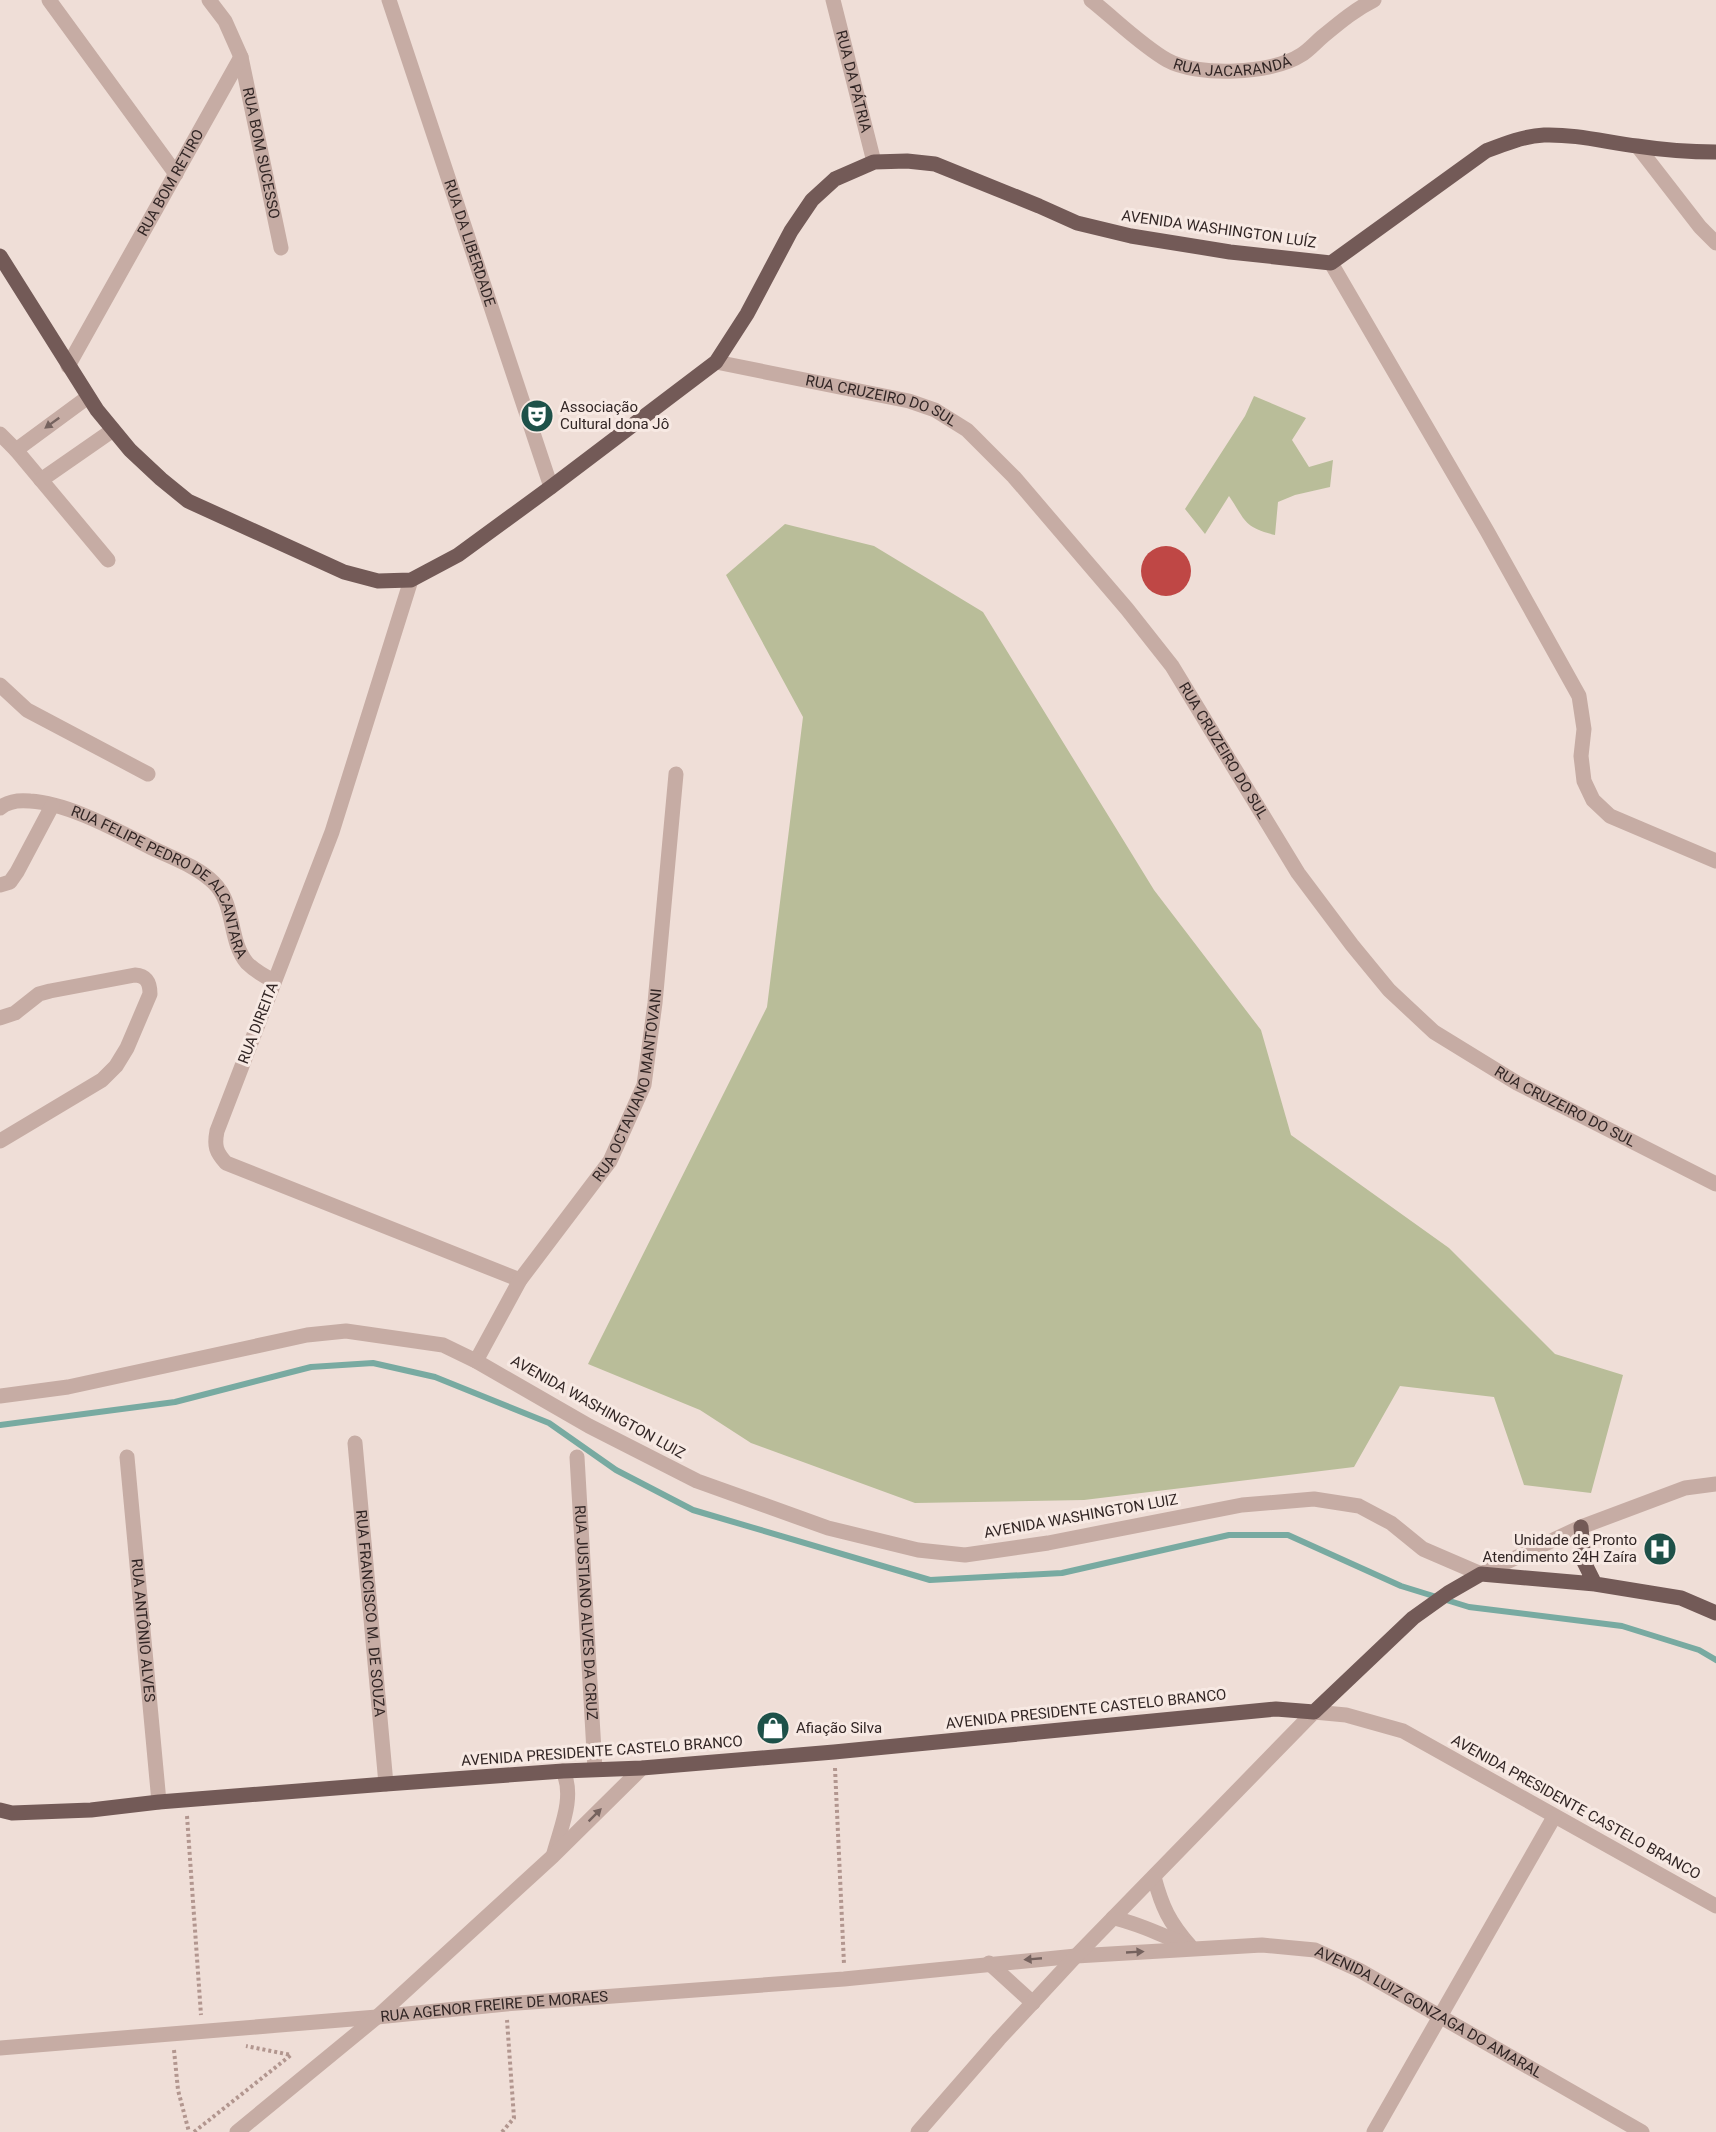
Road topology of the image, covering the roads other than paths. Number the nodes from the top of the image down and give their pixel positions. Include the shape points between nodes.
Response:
1 (49, 0) edge
2 (209, 0) edge
3 (388, 0) edge
4 (833, 0) edge
5 (1091, 0) edge
6 (1374, 0) edge
7 (241, 57) junction
8 (1638, 147) junction
9 (1716, 152) edge
10 (874, 162) junction
11 (176, 174) junction
12 (1716, 243) edge
13 (281, 248) dead end
14 (0, 256) edge
15 (1331, 263) junction
16 (716, 362) junction
17 (68, 366) junction
18 (88, 397) junction
19 (113, 430) junction
20 (0, 434) edge
21 (16, 450) junction
22 (41, 480) junction
23 (551, 487) junction
24 (108, 560) dead end
25 (411, 580) junction
26 (0, 685) edge
27 (148, 774) dead end
28 (676, 774) dead end
29 (52, 806) junction
30 (0, 808) edge
31 (1716, 861) edge
32 (0, 885) edge
33 (274, 981) junction
34 (0, 1018) edge
35 (0, 1141) edge
36 (1716, 1184) edge
37 (520, 1280) junction
38 (476, 1361) junction
39 (0, 1396) edge
40 (355, 1443) dead end
41 (127, 1457) dead end
42 (577, 1457) dead end
43 (1716, 1484) edge
44 (1581, 1527) junction
45 (1481, 1574) junction
46 (1595, 1584) junction
47 (1716, 1613) edge
48 (1314, 1712) junction
49 (642, 1767) junction
50 (595, 1769) junction
51 (563, 1771) junction
52 (386, 1785) junction
53 (159, 1802) junction
54 (0, 1810) edge
55 (1554, 1817) junction
56 (553, 1856) junction
57 (1154, 1877) junction
58 (1716, 1906) edge
59 (1113, 1918) junction
60 (1195, 1947) junction
61 (1076, 1956) junction
62 (989, 1963) junction
63 (1033, 2003) junction
64 (377, 2017) junction
65 (1440, 2018) junction
66 (0, 2048) edge
67 (237, 2132) edge
68 (918, 2132) edge
69 (1374, 2132) edge
70 (1642, 2132) edge

1 - 11 street
2 - 7 street via 225,21
3 - 23 street, RUA DA LIBERDADE
4 - 10 street, RUA DA PÁTRIA
5 - 6 street, RUA JACARANDÁ via 1167,60 1208,70 1245,70 1277,66 1301,56 1355,10
7 - 11 street, RUA BOM RETIRO
7 - 13 street, RUA BOM SUCESSO
8 - 9 main road
8 - 12 street
8 - 15 main road via 1572,136 1513,140 1486,151
10 - 15 main road, AVENIDA WASHINGTON LUÍZ via 935,164 1077,223 1131,236
10 - 16 main road, AVENIDA WASHINGTON LUÍZ via 836,178 812,200
11 - 17 street, RUA BOM RETIRO
14 - 17 main road, AVENIDA WASHINGTON LUÍZ
15 - 31 street, AVENIDA WASHINGTON LUÍZ via 1579,696 1584,729 1584,781 1593,800 1610,816
16 - 23 main road, AVENIDA WASHINGTON LUÍZ
16 - 36 street, RUA CRUZEIRO DO SUL via 909,401 935,410 967,430 1014,477 1172,666 1298,873 1389,990 1434,1032 1517,1083
17 - 18 main road, AVENIDA WASHINGTON LUÍZ
18 - 19 main road, AVENIDA WASHINGTON LUÍZ
18 -> 21 street
19 - 22 street
19 - 25 main road, AVENIDA WASHINGTON LUÍZ via 188,501 344,572 378,581
20 - 21 street
21 - 22 street
22 - 24 street
23 - 25 main road, AVENIDA WASHINGTON LUÍZ via 458,555
25 - 33 street, RUA DIREITA via 332,832
26 - 27 street via 27,710
28 - 37 street, RUA OCTAVIANO MANTOVANI via 645,1085 610,1161
29 - 30 street, RUA FELIPE PEDRO DE ALCANTARA via 18,801
29 - 32 street via 17,872 10,882
29 - 33 street, RUA FELIPE PEDRO DE ALCANTARA via 116,830 206,877 229,907 246,962
33 - 37 street, RUA DIREITA via 217,1131 217,1153 226,1163
34 - 35 street via 50,991 135,975 144,977 150,987 116,1066 102,1080
37 - 38 street, RUA OCTAVIANO MANTOVANI
38 - 39 street, AVENIDA WASHINGTON LUIZ via 443,1345 346,1331 307,1335 68,1387
38 - 45 street, AVENIDA WASHINGTON LUIZ via 589,1426 697,1481 828,1527 918,1550 965,1555 1048,1543 1242,1504 1314,1498 1359,1506 1390,1523 1423,1549
40 - 52 street, RUA FRANCISCO M. DE SOUZA
41 - 53 street, RUA ANTÔNIO ALVES
42 - 50 street, RUA JUSTIANO ALVES DA CRUZ
43 - 44 street via 1685,1488
44 - 45 street
44 - 46 main road via 1584,1562
45 - 46 main road
45 - 48 main road via 1413,1618
46 - 47 main road via 1681,1598
48 - 49 main road, AVENIDA PRESIDENTE CASTELO BRANCO via 1276,1708
48 - 55 street, AVENIDA PRESIDENTE CASTELO BRANCO via 1346,1715 1403,1731
48 - 57 street
49 - 50 main road, AVENIDA PRESIDENTE CASTELO BRANCO
56 -> 49 street
50 - 51 main road, AVENIDA PRESIDENTE CASTELO BRANCO
51 - 52 main road, AVENIDA PRESIDENTE CASTELO BRANCO
51 - 56 street via 568,1785 567,1803
52 - 53 main road, AVENIDA PRESIDENTE CASTELO BRANCO
53 - 54 main road, AVENIDA PRESIDENTE CASTELO BRANCO via 91,1810
55 - 58 street, AVENIDA PRESIDENTE CASTELO BRANCO
55 - 65 street
56 - 64 street
57 - 59 street
57 - 60 street via 1173,1927
59 - 60 street, AVENIDA LUIZ GONZAGA DO AMARAL
59 - 61 street
61 -> 60 street, AVENIDA LUIZ GONZAGA DO AMARAL
60 - 65 street, AVENIDA LUIZ GONZAGA DO AMARAL via 1262,1945 1315,1950 1359,1970
61 -> 62 street, RUA AGENOR FREIRE DE MORAES
61 - 63 street
62 - 63 street
62 - 64 street, RUA AGENOR FREIRE DE MORAES via 844,1979
63 - 68 street
64 - 66 street, RUA AGENOR FREIRE DE MORAES
64 - 67 street
65 - 69 street
65 - 70 street, AVENIDA LUIZ GONZAGA DO AMARAL

